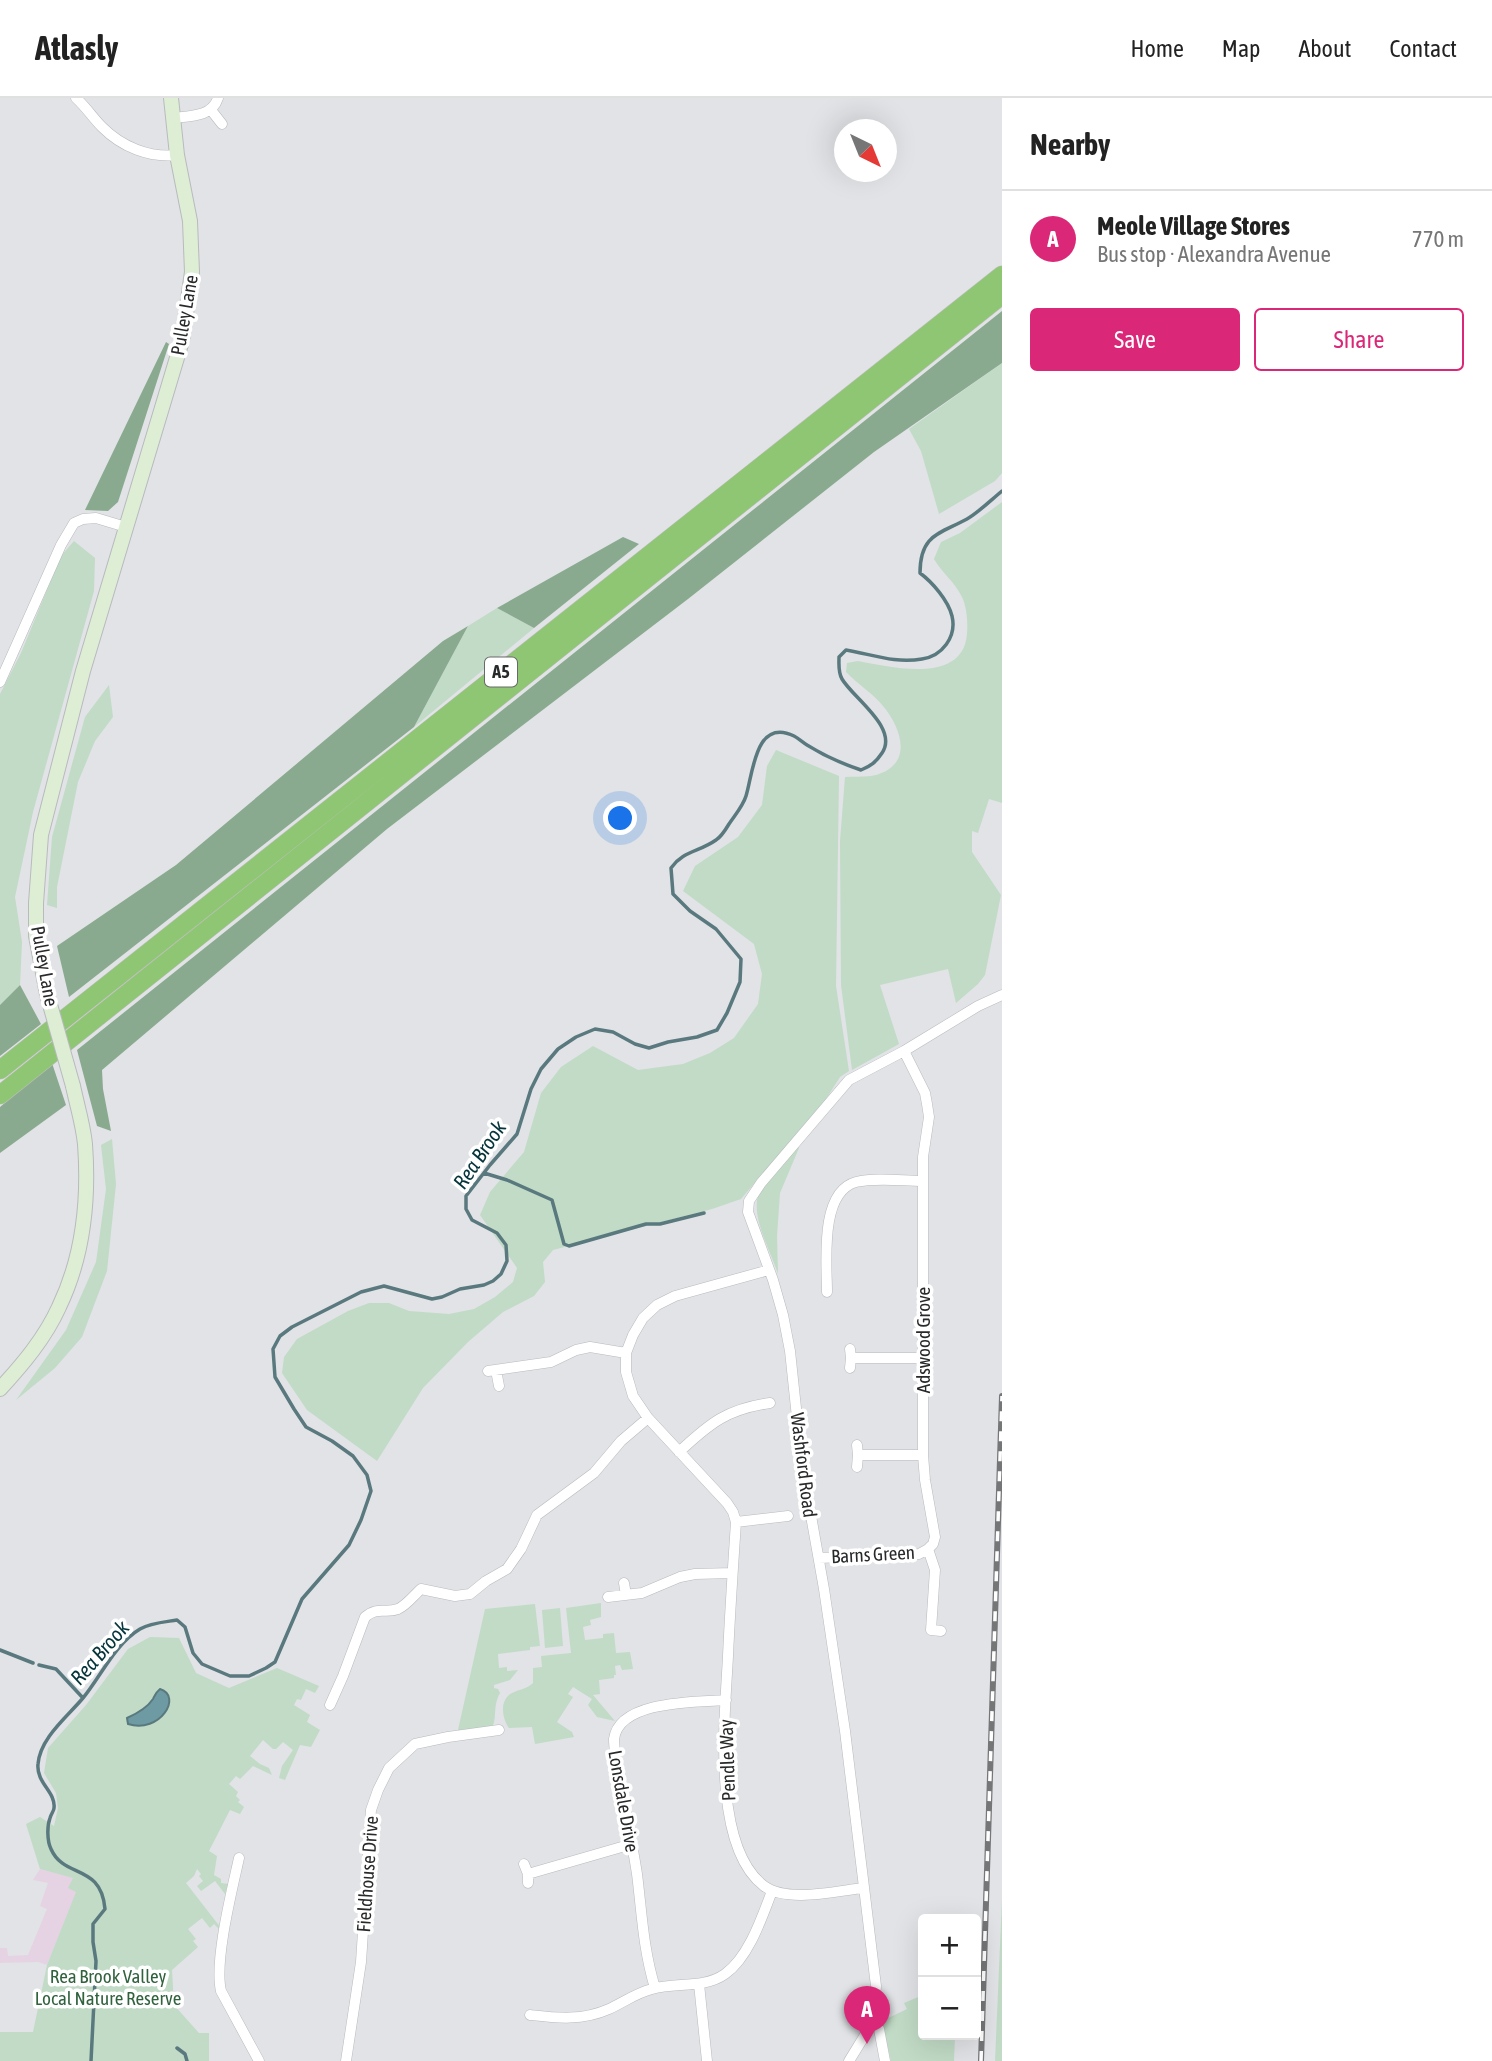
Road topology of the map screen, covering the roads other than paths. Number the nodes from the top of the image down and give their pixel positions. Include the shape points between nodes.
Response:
1 (76, 98) edge
2 (171, 98) edge
3 (218, 98) edge
4 (211, 110) junction
5 (173, 118) junction
6 (222, 124) dead end
7 (177, 155) junction
8 (1002, 275) edge
9 (1002, 295) edge
10 (126, 527) junction
11 (0, 682) edge
12 (1002, 995) edge
13 (904, 1051) junction
14 (0, 1070) edge
15 (0, 1095) edge
16 (923, 1181) junction
17 (769, 1270) junction
18 (824, 1286) dead end
19 (626, 1353) junction
20 (850, 1358) dead end
21 (923, 1358) junction
22 (499, 1386) dead end
23 (0, 1389) edge
24 (770, 1404) dead end
25 (648, 1418) junction
26 (679, 1452) junction
27 (923, 1455) junction
28 (857, 1467) dead end
29 (789, 1516) dead end
30 (736, 1522) junction
31 (928, 1549) junction
32 (819, 1558) junction
33 (732, 1573) junction
34 (624, 1583) dead end
35 (626, 1595) junction
36 (608, 1597) dead end
37 (932, 1631) dead end
38 (726, 1700) junction
39 (330, 1705) dead end
40 (499, 1730) dead end
41 (632, 1844) junction
42 (239, 1858) dead end
43 (527, 1873) dead end
44 (863, 1888) junction
45 (772, 1891) junction
46 (699, 1984) junction
47 (655, 1988) junction
48 (530, 2015) dead end
49 (873, 2022) junction
50 (258, 2061) edge
51 (346, 2061) edge
52 (707, 2061) edge
53 (849, 2061) edge
54 (885, 2061) edge

1 - 7 street via 107,132 131,148
2 - 5 street, Pulley Lane
3 - 4 street
4 - 5 street
4 - 6 street
5 - 7 street, Pulley Lane
7 - 10 street, Pulley Lane via 190,220 193,271 182,341
8 - 14 highway, A5
9 - 15 highway, A5
10 - 11 street via 96,518 74,523
10 - 23 street, Pulley Lane, bridge via 41,835 36,903 36,936 47,994 85,1141 79,1251 60,1306 24,1363
12 - 13 street, Washford Road
13 - 16 street, Adswood Grove via 928,1104
13 - 17 street, Washford Road via 849,1080 749,1201 748,1212
16 - 18 street via 855,1182 843,1190 826,1235
16 - 21 street, Adswood Grove
17 - 19 street via 657,1305 643,1318
17 - 32 street, Washford Road via 790,1351 802,1465
19 - 22 street via 590,1347 551,1362 492,1371
19 - 25 street via 634,1396
20 - 21 street
21 - 27 street, Adswood Grove
24 - 26 street via 750,1401 721,1416
25 - 26 street
25 - 39 street via 594,1473 537,1515 507,1569 470,1594 455,1596 421,1589 404,1606 372,1611 365,1617
26 - 30 street via 727,1503
27 - 28 street via 858,1450
27 - 31 street, Adswood Grove via 935,1537
29 - 30 street via 775,1513
30 - 33 street, Pendle Way
31 - 32 street, Barns Green via 919,1554
31 - 37 street, Adswood Grove via 935,1570
32 - 44 street, Washford Road
33 - 35 street via 695,1573
33 - 38 street, Pendle Way
34 - 35 street
35 - 36 street
38 - 41 street, Lonsdale Drive via 639,1711 618,1729 615,1756
38 - 45 street, Pendle Way via 723,1760 731,1821 739,1852 754,1876
40 - 51 street, Fieldhouse Drive via 415,1744 389,1768 377,1790 371,1810 361,1962
41 - 43 street
41 - 47 street, Lonsdale Drive via 640,1921
42 - 50 street via 219,1981
44 - 45 street via 789,1895
44 - 49 street, Washford Road via 876,1986
45 - 46 street via 743,1955 724,1975
46 - 47 street
46 - 52 street
47 - 48 street via 587,2016
49 - 53 street
49 - 54 street, Washford Road via 879,2029

